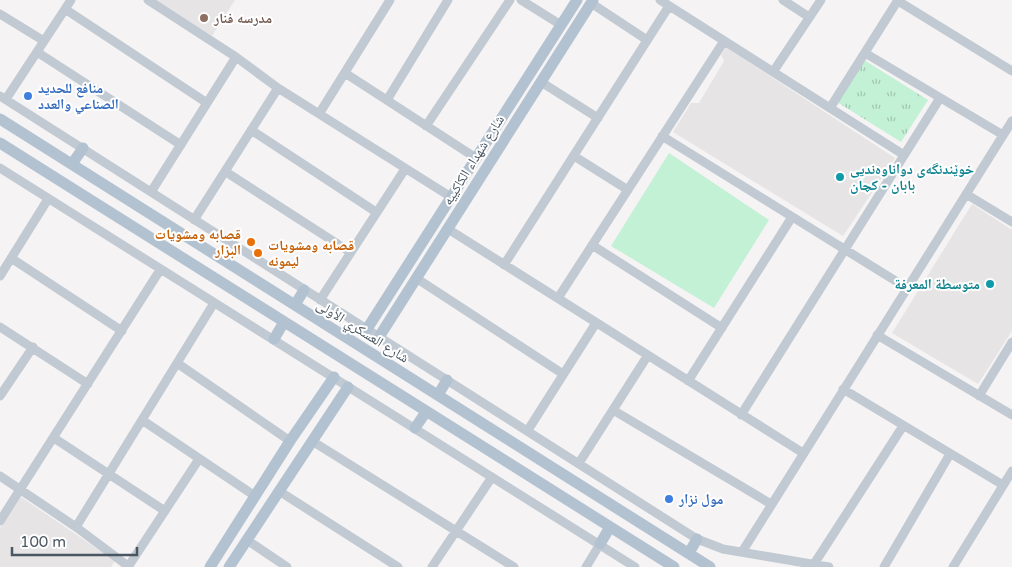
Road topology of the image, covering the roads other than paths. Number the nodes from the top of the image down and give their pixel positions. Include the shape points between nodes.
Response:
1 (71, 0) edge
2 (148, 0) edge
3 (390, 0) edge
4 (448, 0) edge
5 (510, 0) edge
6 (520, 0) edge
7 (576, 0) edge
8 (660, 0) edge
9 (783, 0) edge
10 (821, 0) edge
11 (898, 0) edge
12 (592, 2) edge
13 (669, 6) junction
14 (65, 9) junction
15 (0, 14) edge
16 (809, 17) junction
17 (561, 25) junction
18 (647, 40) junction
19 (44, 41) junction
20 (724, 41) junction
21 (37, 52) junction
22 (865, 53) junction
23 (236, 57) junction
24 (1012, 71) edge
25 (773, 72) junction
26 (344, 73) junction
27 (541, 82) junction
28 (278, 88) junction
29 (3, 97) edge
30 (940, 98) junction
31 (387, 100) junction
32 (207, 103) junction
33 (830, 108) junction
34 (319, 114) junction
35 (0, 118) edge
36 (598, 118) junction
37 (1012, 121) edge
38 (426, 126) junction
39 (251, 130) junction
40 (1003, 135) junction
41 (662, 136) junction
42 (0, 143) edge
43 (181, 144) junction
44 (83, 148) junction
45 (904, 155) junction
46 (574, 156) junction
47 (476, 158) junction
48 (72, 164) junction
49 (0, 168) edge
50 (405, 169) junction
51 (226, 172) junction
52 (628, 190) junction
53 (151, 192) junction
54 (966, 194) junction
55 (451, 197) junction
56 (48, 199) junction
57 (376, 212) junction
58 (792, 217) junction
59 (194, 220) junction
60 (1012, 222) edge
61 (448, 229) junction
62 (592, 245) junction
63 (845, 250) junction
64 (350, 252) junction
65 (12, 258) junction
66 (504, 265) junction
67 (160, 270) junction
68 (0, 276) edge
69 (416, 278) junction
70 (906, 288) junction
71 (304, 290) junction
72 (558, 298) junction
73 (320, 300) junction
74 (214, 303) junction
75 (295, 305) junction
76 (284, 322) junction
77 (596, 323) junction
78 (0, 327) edge
79 (722, 328) junction
80 (367, 329) junction
81 (122, 331) junction
82 (878, 335) junction
83 (379, 337) junction
84 (274, 339) junction
85 (1012, 342) edge
86 (356, 344) junction
87 (33, 347) junction
88 (372, 354) junction
89 (648, 355) junction
90 (345, 360) junction
91 (177, 363) junction
92 (361, 370) junction
93 (563, 374) junction
94 (334, 377) junction
95 (447, 380) junction
96 (688, 381) junction
97 (88, 384) junction
98 (348, 386) junction
99 (843, 389) junction
100 (0, 396) edge
101 (438, 396) junction
102 (979, 396) junction
103 (613, 410) junction
104 (426, 412) junction
105 (741, 415) junction
106 (1012, 416) edge
107 (306, 418) junction
108 (142, 420) junction
109 (903, 426) junction
110 (320, 428) junction
111 (415, 428) junction
112 (528, 430) junction
113 (54, 438) junction
114 (290, 440) junction
115 (312, 441) junction
116 (803, 454) junction
117 (950, 454) junction
118 (199, 459) junction
119 (579, 463) junction
120 (1012, 471) edge
121 (109, 474) junction
122 (0, 476) edge
123 (492, 477) junction
124 (1003, 485) junction
125 (20, 491) junction
126 (279, 491) junction
127 (255, 496) junction
128 (771, 504) junction
129 (165, 511) junction
130 (0, 521) edge
131 (76, 527) junction
132 (610, 527) junction
133 (456, 530) junction
134 (697, 539) junction
135 (247, 540) junction
136 (600, 544) junction
137 (742, 552) junction
138 (689, 553) junction
139 (814, 564) junction
140 (128, 567) edge
141 (210, 567) edge
142 (230, 567) edge
143 (287, 567) edge
144 (398, 567) edge
145 (432, 567) edge
146 (514, 567) edge
147 (586, 567) edge
148 (635, 567) edge
149 (674, 567) edge
150 (710, 567) edge
151 (829, 567) edge
152 (884, 567) edge
153 (953, 567) edge

1 - 14 street
2 - 23 street
3 - 26 street
4 - 31 street
5 - 38 street
6 - 17 street
7 - 17 main road
8 - 13 street
9 - 16 street
10 - 16 street
11 - 22 street
11 - 24 street
12 - 18 street
12 - 27 main road, شارع شهداء الكاكييه
13 - 18 street
13 - 20 street
14 - 19 street
14 - 32 street
15 - 19 street
16 - 25 street
17 - 47 main road
18 - 36 street
19 - 21 street
20 - 25 street
20 - 41 street
21 - 29 street
21 - 43 street
22 - 30 street
22 - 33 street
23 - 28 street
23 - 32 street
25 - 33 street
26 - 31 street
26 - 34 street
27 - 36 street
27 - 61 main road, شارع شهداء الكاكييه
28 - 34 street
28 - 39 street
29 - 44 street
30 - 40 street
30 - 45 street
31 - 38 street
32 - 43 street
33 - 45 street
34 - 50 street
35 - 48 main road, شارع العسكري الأولى
36 - 46 street
37 - 40 street
38 - 47 street
39 - 51 street
39 - 57 street
40 - 54 street
41 - 52 street
41 - 58 street
42 - 76 main road
43 - 53 street
44 - 48 main road
44 - 53 street
45 - 63 street
46 - 52 street
46 - 66 street
47 - 55 main road
48 - 75 main road, شارع العسكري الأولى
49 - 56 street
50 - 55 street
50 - 57 street
51 - 59 street
51 - 64 street
52 - 62 street
53 - 59 street
54 - 60 street
54 - 70 street
55 - 80 main road
56 - 65 street
56 - 67 street
57 - 64 street
58 - 63 street
58 - 79 street
59 - 71 street
61 - 66 street
61 - 69 main road, شارع شهداء الكاكييه
62 - 72 street
62 - 79 street
63 - 70 street
63 - 105 street
64 - 73 street
65 - 68 street
65 - 81 street
66 - 72 street
67 - 74 street
67 - 81 street
69 - 83 main road, شارع شهداء الكاكييه
69 - 93 street
70 - 82 street
71 - 73 street
71 - 75 main road
72 - 77 street
73 - 80 street
74 - 84 street
74 - 91 street
75 - 86 main road, شارع العسكري الأولى
76 - 84 main road
76 - 90 main road
77 - 89 street
77 - 93 street
78 - 87 street
79 - 96 street
80 - 83 street
81 - 97 street
82 - 99 street
82 - 102 street
83 - 95 street
84 - 94 street
85 - 102 street
86 - 88 main road, شارع العسكري الأولى
86 - 90 main road
87 - 97 street
87 - 100 street
88 - 92 main road
88 - 101 main road, شارع العسكري الأولى
89 - 96 street
89 - 103 street
90 - 92 main road
91 - 108 street
91 - 114 street
92 - 104 main road
93 - 112 street
94 - 98 street
94 - 107 main road
95 - 101 main road
95 - 112 street
96 - 105 street
97 - 113 street
98 - 110 main road
98 - 111 street
99 - 109 street
99 - 116 street
101 - 138 main road, شارع العسكري الأولى
102 - 106 street
103 - 119 street
103 - 128 street
104 - 111 main road
104 - 132 main road
105 - 116 street
107 - 110 main road
107 - 114 main road
108 - 118 street
108 - 121 street
109 - 117 street
109 - 139 street
110 - 115 main road
111 - 123 street
112 - 119 street
113 - 121 street
113 - 125 street
114 - 127 main road
115 - 126 main road
115 - 133 street
116 - 128 street
117 - 124 street
117 - 152 street
118 - 127 street
118 - 129 street
119 - 134 street
120 - 124 street
121 - 129 street
121 - 131 street
122 - 125 street
123 - 133 street
123 - 136 street
124 - 153 street
125 - 130 street
125 - 131 street
126 - 135 main road
126 - 144 street
127 - 141 main road
128 - 137 street
129 - 140 street
131 - 140 street
132 - 136 main road
132 - 149 main road
133 - 145 street
133 - 146 street
134 - 137 street via 714,547
134 - 138 main road
135 - 142 main road
135 - 143 street
136 - 147 street
136 - 148 street
137 - 139 street
138 - 150 main road, شارع العسكري الأولى
139 - 151 street

